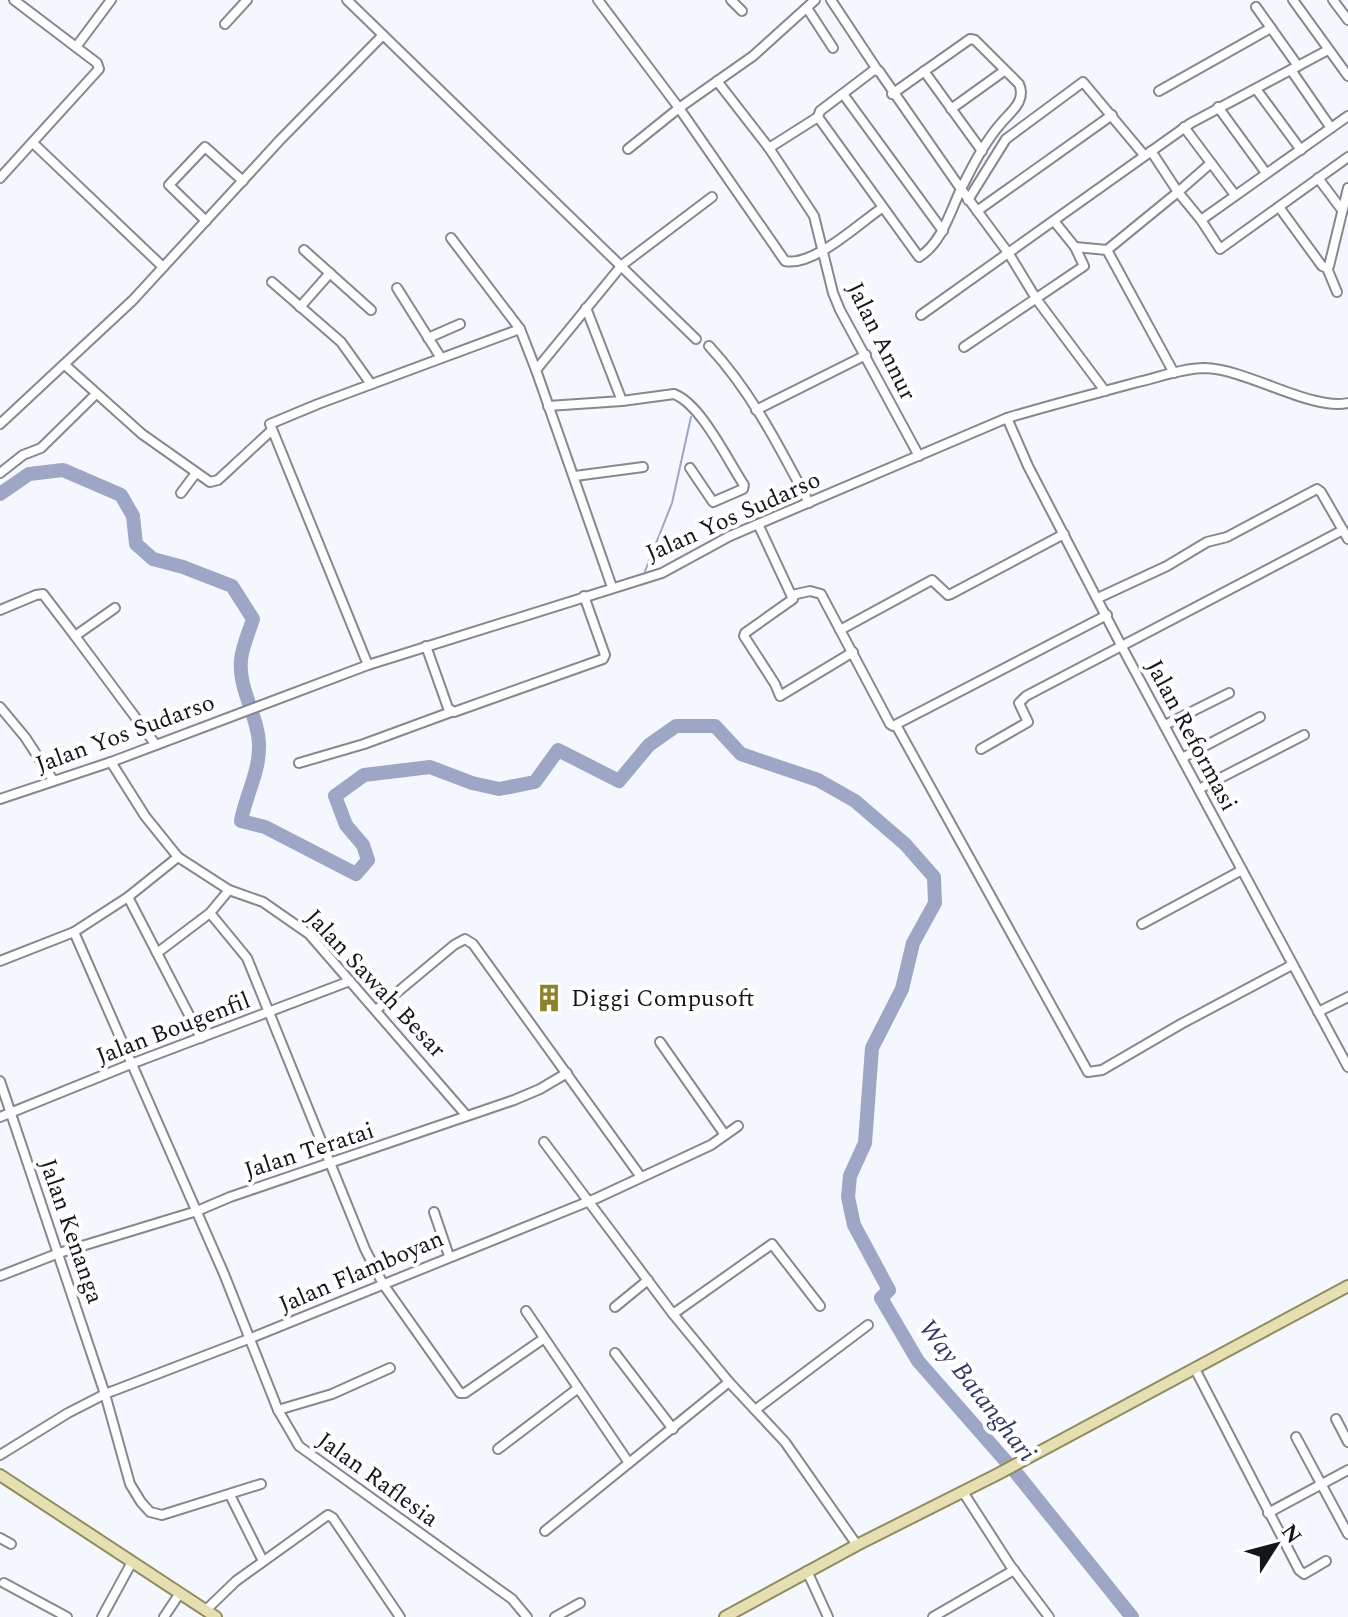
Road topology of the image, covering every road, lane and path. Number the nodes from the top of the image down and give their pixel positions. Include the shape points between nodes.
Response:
1 (14, 0) edge
2 (111, 0) edge
3 (247, 0) edge
4 (598, 0) edge
5 (731, 0) edge
6 (815, 0) edge
7 (831, 0) edge
8 (1293, 0) edge
9 (1333, 0) edge
10 (351, 1) edge
11 (1256, 7) dead end
12 (807, 8) junction
13 (742, 11) dead end
14 (1348, 20) edge
15 (225, 24) dead end
16 (1271, 28) junction
17 (383, 35) junction
18 (76, 47) junction
19 (833, 48) dead end
20 (1328, 50) junction
21 (1295, 68) junction
22 (879, 71) junction
23 (924, 71) junction
24 (1004, 71) junction
25 (1348, 76) edge
26 (717, 81) junction
27 (1256, 89) junction
28 (1159, 91) dead end
29 (843, 94) junction
30 (892, 94) junction
31 (1218, 107) junction
32 (679, 108) junction
33 (951, 109) junction
34 (1112, 115) junction
35 (1348, 116) edge
36 (818, 117) junction
37 (1184, 127) junction
38 (1331, 128) junction
39 (33, 143) junction
40 (769, 148) junction
41 (628, 149) dead end
42 (1301, 150) junction
43 (982, 151) junction
44 (1148, 153) junction
45 (1348, 157) edge
46 (1211, 163) junction
47 (1266, 173) junction
48 (0, 178) edge
49 (1318, 178) junction
50 (243, 181) junction
51 (1348, 188) edge
52 (961, 189) junction
53 (1178, 192) junction
54 (1235, 195) junction
55 (712, 197) dead end
56 (968, 200) junction
57 (1279, 207) junction
58 (882, 208) junction
59 (1342, 210) junction
60 (977, 211) junction
61 (1201, 220) junction
62 (206, 221) junction
63 (1054, 221) junction
64 (943, 231) junction
65 (451, 238) dead end
66 (1075, 247) junction
67 (304, 250) dead end
68 (1107, 250) junction
69 (823, 251) junction
70 (1009, 254) junction
71 (622, 265) junction
72 (163, 267) junction
73 (1327, 268) junction
74 (330, 273) junction
75 (272, 282) dead end
76 (397, 288) dead end
77 (1337, 292) dead end
78 (1037, 300) junction
79 (300, 307) junction
80 (586, 308) junction
81 (371, 310) dead end
82 (921, 315) dead end
83 (460, 324) dead end
84 (520, 329) junction
85 (428, 338) junction
86 (696, 339) dead end
87 (709, 346) dead end
88 (964, 347) dead end
89 (866, 355) junction
90 (441, 358) junction
91 (65, 365) junction
92 (536, 370) junction
93 (1174, 373) junction
94 (371, 384) junction
95 (1105, 391) junction
96 (96, 394) junction
97 (622, 401) junction
98 (1348, 403) edge
99 (548, 406) junction
100 (756, 410) junction
101 (1007, 418) junction
102 (0, 424) edge
103 (272, 430) junction
104 (919, 456) junction
105 (643, 467) dead end
106 (690, 468) dead end
107 (0, 473) edge
108 (196, 473) junction
109 (575, 476) junction
110 (181, 493) dead end
111 (809, 503) junction
112 (758, 524) junction
113 (1064, 534) junction
114 (1346, 534) edge
115 (612, 587) junction
116 (792, 595) junction
117 (584, 596) junction
118 (1098, 598) junction
119 (115, 608) dead end
120 (0, 610) edge
121 (1107, 615) junction
122 (840, 630) junction
123 (75, 636) junction
124 (426, 646) junction
125 (1122, 647) junction
126 (853, 652) junction
127 (368, 665) junction
128 (1229, 693) dead end
129 (0, 707) edge
130 (451, 712) junction
131 (1260, 717) dead end
132 (896, 725) junction
133 (1165, 725) junction
134 (1304, 735) dead end
135 (156, 745) junction
136 (981, 749) dead end
137 (1182, 758) junction
138 (111, 762) junction
139 (299, 763) dead end
140 (53, 780) junction
141 (1199, 789) junction
142 (0, 799) edge
143 (178, 857) junction
144 (1242, 870) junction
145 (229, 890) junction
146 (128, 897) junction
147 (210, 913) junction
148 (1142, 924) dead end
149 (74, 932) junction
150 (157, 953) junction
151 (0, 961) edge
152 (1292, 965) junction
153 (350, 981) junction
154 (1348, 997) edge
155 (376, 1010) junction
156 (1318, 1012) junction
157 (270, 1013) junction
158 (201, 1038) junction
159 (660, 1042) dead end
160 (131, 1064) junction
161 (1348, 1067) edge
162 (567, 1073) junction
163 (0, 1081) edge
164 (10, 1113) junction
165 (466, 1115) junction
166 (0, 1117) edge
167 (738, 1126) dead end
168 (725, 1135) junction
169 (544, 1142) dead end
170 (331, 1164) junction
171 (641, 1177) junction
172 (587, 1200) junction
173 (197, 1211) junction
174 (434, 1212) dead end
175 (59, 1253) junction
176 (449, 1256) junction
177 (0, 1276) edge
178 (648, 1280) junction
179 (383, 1284) junction
180 (1348, 1286) edge
181 (820, 1306) dead end
182 (615, 1307) dead end
183 (526, 1311) dead end
184 (673, 1314) junction
185 (868, 1325) dead end
186 (251, 1338) junction
187 (543, 1339) junction
188 (615, 1353) dead end
189 (390, 1368) dead end
190 (1195, 1369) junction
191 (729, 1382) junction
192 (577, 1389) junction
193 (105, 1394) junction
194 (278, 1410) junction
195 (755, 1410) junction
196 (1336, 1419) dead end
197 (673, 1429) junction
198 (1296, 1437) dead end
199 (1348, 1442) edge
200 (498, 1449) dead end
201 (0, 1455) edge
202 (629, 1463) junction
203 (1348, 1470) edge
204 (0, 1475) edge
205 (261, 1484) dead end
206 (1324, 1485) junction
207 (963, 1492) junction
208 (230, 1495) junction
209 (1268, 1513) junction
210 (545, 1531) dead end
211 (1348, 1534) edge
212 (0, 1538) edge
213 (11, 1544) dead end
214 (857, 1545) junction
215 (263, 1561) junction
216 (1326, 1561) dead end
217 (132, 1562) junction
218 (1014, 1570) junction
219 (807, 1571) junction
220 (4, 1583) dead end
221 (180, 1593) junction
222 (580, 1603) dead end
223 (211, 1614) edge
224 (67, 1617) edge
225 (102, 1617) edge
226 (164, 1617) edge
227 (400, 1617) edge
228 (527, 1617) edge
229 (555, 1617) edge
230 (725, 1617) edge
231 (828, 1617) edge
232 (933, 1617) edge
233 (1049, 1617) edge

1 - 18 street
2 - 18 street
3 - 15 street
4 - 32 street
5 - 13 street
6 - 12 street
7 - 22 street
8 - 20 street
9 - 14 street
10 - 17 street
11 - 16 street
12 - 19 street
12 - 26 street
16 - 21 street
16 - 28 street
17 - 50 street
17 - 71 street
18 - 39 street via 97,63 98,73
20 - 21 street
20 - 25 street
21 - 27 street
21 - 38 street
22 - 29 street
22 - 30 street
23 - 24 street via 972,39
23 - 30 street
23 - 33 street
24 - 33 street
24 - 43 street via 1022,88 1021,99
26 - 32 street
26 - 40 street, Jalan Annur
27 - 31 street
27 - 42 street
29 - 36 street
29 - 64 street
30 - 52 street
31 - 37 street
31 - 47 street
32 - 41 street
32 - 69 street via 785,261
33 - 43 street
34 - 44 street
34 - 56 street via 1083,82 1006,139
34 - 60 street
35 - 38 street
36 - 40 street
36 - 58 street
37 - 44 street
37 - 46 street
38 - 42 street
39 - 48 street
39 - 72 street
40 - 69 street, Jalan Annur via 814,216
42 - 47 street
43 - 52 street
44 - 53 street
44 - 63 street
45 - 49 street
46 - 53 street
46 - 54 street
47 - 54 street
49 - 57 street
49 - 59 street
50 - 62 street
50 - 62 street via 205,147 169,185
51 - 59 street
52 - 56 street
52 - 64 street
53 - 61 street
53 - 68 street
54 - 61 street
55 - 71 street
56 - 60 street
57 - 61 street via 1220,249
57 - 73 street
58 - 64 street via 919,257
58 - 69 street
59 - 73 street
60 - 70 street
62 - 72 street
63 - 66 street
63 - 70 street
65 - 84 street
66 - 68 street
66 - 78 street via 1084,266
67 - 74 street
68 - 93 street
69 - 89 street, Jalan Annur via 840,310
70 - 78 street
70 - 82 street
71 - 80 street
71 - 86 street
72 - 91 street
73 - 77 street
74 - 79 street
74 - 81 street
75 - 79 street
76 - 85 street
78 - 88 street
78 - 95 street
79 - 94 street via 341,342
80 - 92 street
80 - 97 street
83 - 85 street
84 - 90 street
84 - 92 street
85 - 90 street
87 - 100 street
89 - 100 street
89 - 104 street, Jalan Annur
90 - 94 street
91 - 96 street
91 - 102 street
92 - 99 street
93 - 95 street, Jalan Yos Sudarso
93 - 98 street, Jalan Yos Sudarso via 1207,368 1329,404
94 - 103 street via 271,423
95 - 101 street, Jalan Yos Sudarso
96 - 107 street via 41,448
96 - 108 street
97 - 99 street
97 - 106 street via 680,396 702,420 743,489 713,502
99 - 109 street
100 - 111 street
101 - 104 street, Jalan Yos Sudarso
101 - 113 street, Jalan Reformasi
103 - 108 street via 218,480 210,482
103 - 127 street
104 - 111 street, Jalan Yos Sudarso
105 - 109 street
108 - 110 street
109 - 115 street
111 - 112 street, Jalan Yos Sudarso
112 - 115 street, Jalan Yos Sudarso via 662,573
112 - 116 street
113 - 118 street, Jalan Reformasi
113 - 122 street via 951,594 932,580
114 - 118 street via 1317,489
114 - 125 street
115 - 117 street, Jalan Yos Sudarso
116 - 122 street via 821,594
116 - 126 street via 790,602 744,636 780,696
117 - 124 street, Jalan Yos Sudarso
117 - 130 street via 603,659
118 - 121 street, Jalan Reformasi
119 - 123 street
120 - 123 street via 43,594
121 - 125 street, Jalan Reformasi
121 - 132 street
122 - 126 street
123 - 135 street
124 - 127 street, Jalan Yos Sudarso
124 - 130 street
125 - 133 street, Jalan Reformasi
125 - 136 street via 1020,700 1028,722
126 - 132 street via 890,724
127 - 135 street, Jalan Yos Sudarso
128 - 133 street
129 - 140 street
130 - 139 street
131 - 137 street
132 - 152 street via 1088,1072 1102,1070
133 - 137 street, Jalan Reformasi
134 - 141 street
135 - 138 street, Jalan Yos Sudarso
137 - 141 street, Jalan Reformasi
138 - 140 street, Jalan Yos Sudarso
138 - 143 street, Jalan Sawah Besar
140 - 142 street, Jalan Yos Sudarso
141 - 144 street, Jalan Reformasi
143 - 145 street, Jalan Sawah Besar
143 - 146 street
144 - 148 street
144 - 152 street, Jalan Reformasi
145 - 147 street
145 - 153 street, Jalan Sawah Besar via 294,921
146 - 149 street
146 - 150 street
147 - 150 street
147 - 157 street via 247,958
149 - 151 street
149 - 160 street, Jalan Raflesia
150 - 158 street
152 - 156 street, Jalan Reformasi
153 - 155 street, Jalan Sawah Besar
153 - 157 street, Jalan Bougenfil
154 - 156 street
155 - 162 street via 465,939
155 - 165 street, Jalan Sawah Besar
156 - 161 street, Jalan Reformasi
157 - 158 street, Jalan Bougenfil
157 - 170 street
158 - 160 street, Jalan Bougenfil
159 - 168 street
160 - 164 street, Jalan Bougenfil
160 - 173 street, Jalan Raflesia
162 - 165 street, Jalan Teratai via 514,1100
162 - 171 street
163 - 164 street, Jalan Kenanga
164 - 166 street, Jalan Bougenfil
164 - 175 street, Jalan Kenanga
165 - 170 street, Jalan Teratai
167 - 168 street, Jalan Flamboyan
168 - 171 street, Jalan Flamboyan
169 - 172 street
170 - 173 street, Jalan Teratai
170 - 179 street
171 - 172 street, Jalan Flamboyan
172 - 176 street, Jalan Flamboyan
172 - 178 street
173 - 175 street, Jalan Teratai
173 - 186 street, Jalan Raflesia
174 - 176 street
175 - 177 street, Jalan Teratai
175 - 193 street, Jalan Kenanga
176 - 179 street, Jalan Flamboyan
178 - 182 street
178 - 184 street
179 - 186 street, Jalan Flamboyan
179 - 187 street via 460,1393
180 - 190 main road
181 - 184 street via 772,1244
183 - 187 street
184 - 191 street
185 - 195 street
186 - 193 street, Jalan Flamboyan
186 - 194 street, Jalan Raflesia
187 - 192 street
188 - 197 street
189 - 194 street
190 - 207 main road
190 - 209 street
191 - 195 street
191 - 197 street
192 - 200 street
192 - 202 street
193 - 201 street, Jalan Flamboyan
193 - 208 street, Jalan Kenanga via 130,1484 150,1512 162,1515
194 - 228 street, Jalan Raflesia via 303,1451 512,1599
195 - 214 street via 785,1442
196 - 199 street
197 - 202 street
198 - 206 street
202 - 210 street
203 - 206 street
204 - 217 main road
205 - 208 street
206 - 209 street
206 - 211 street
207 - 214 main road
207 - 218 street
208 - 215 street
209 - 216 street via 1300,1573
212 - 213 street
214 - 219 main road
215 - 223 street via 236,1581
215 - 227 street via 330,1516
217 - 221 main road
217 - 225 street
218 - 232 street
218 - 233 street
219 - 230 main road
219 - 231 street
220 - 224 street
221 - 223 main road
221 - 226 street
222 - 229 street

